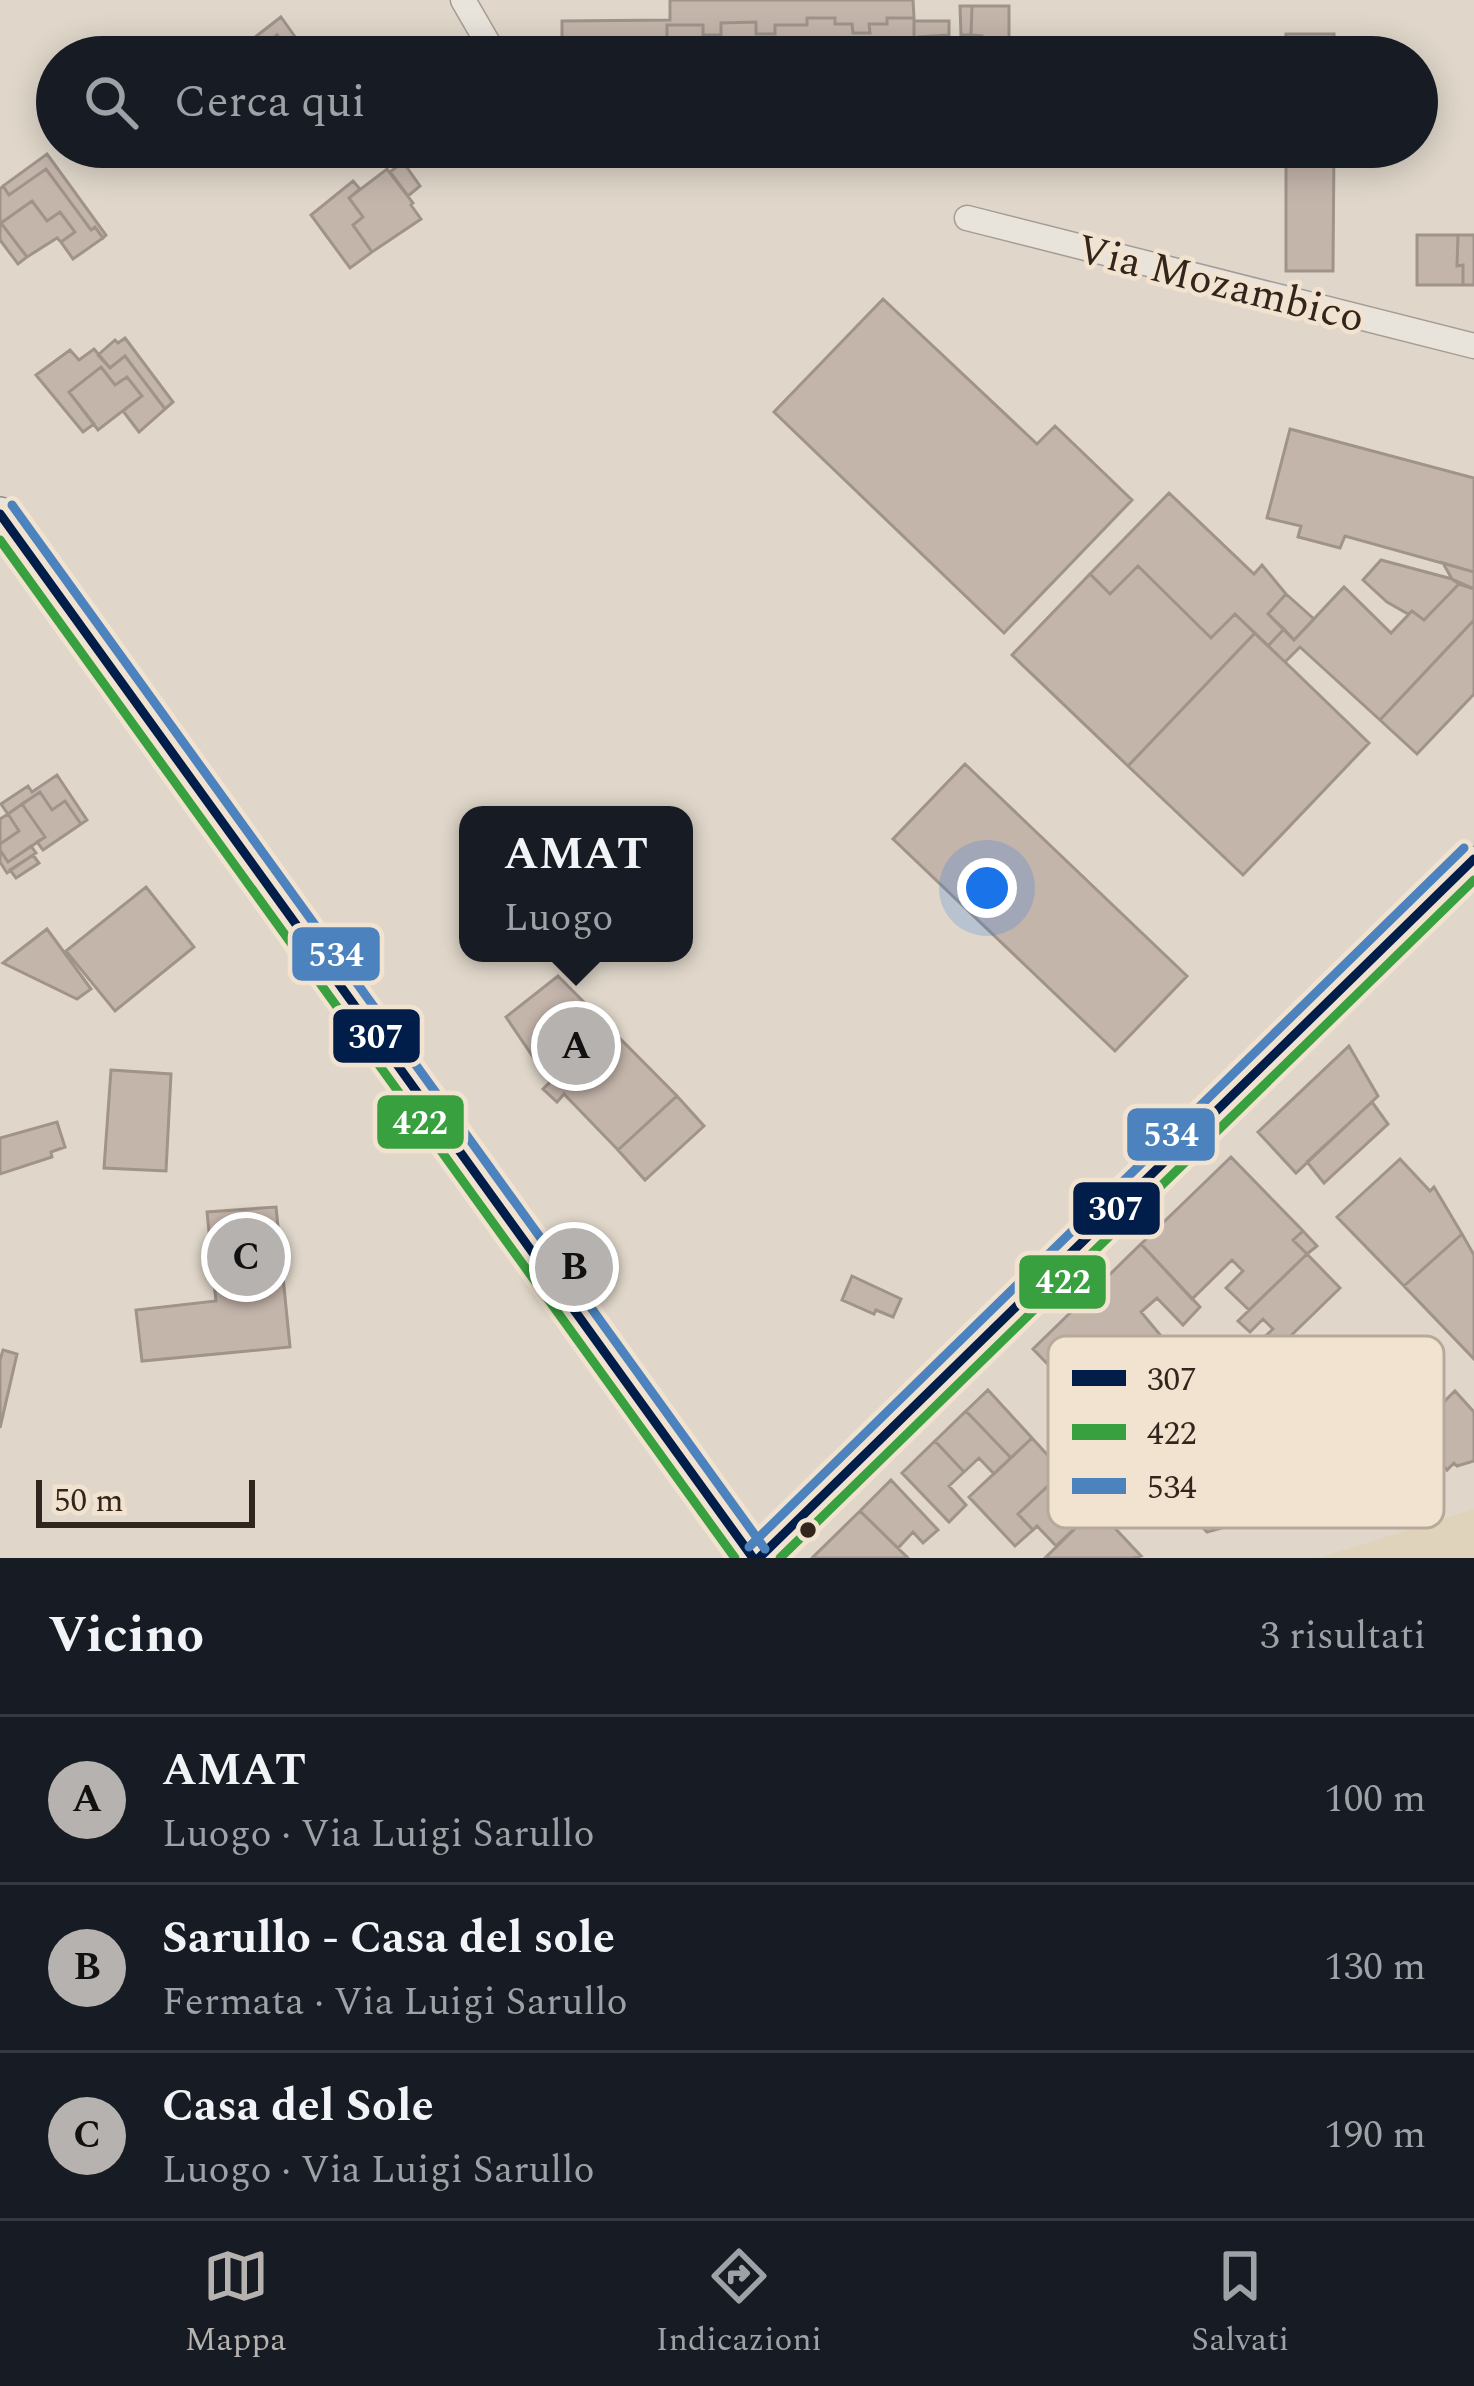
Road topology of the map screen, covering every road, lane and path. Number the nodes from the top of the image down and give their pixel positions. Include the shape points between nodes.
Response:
1 (463, 0) edge
2 (484, 36) edge
3 (967, 218) dead end
4 (1474, 346) edge
5 (0, 514) edge
6 (1474, 859) edge
7 (756, 1558) edge

1 - 2 street
3 - 4 street, Via Mozambico
5 - 7 street
6 - 7 street

